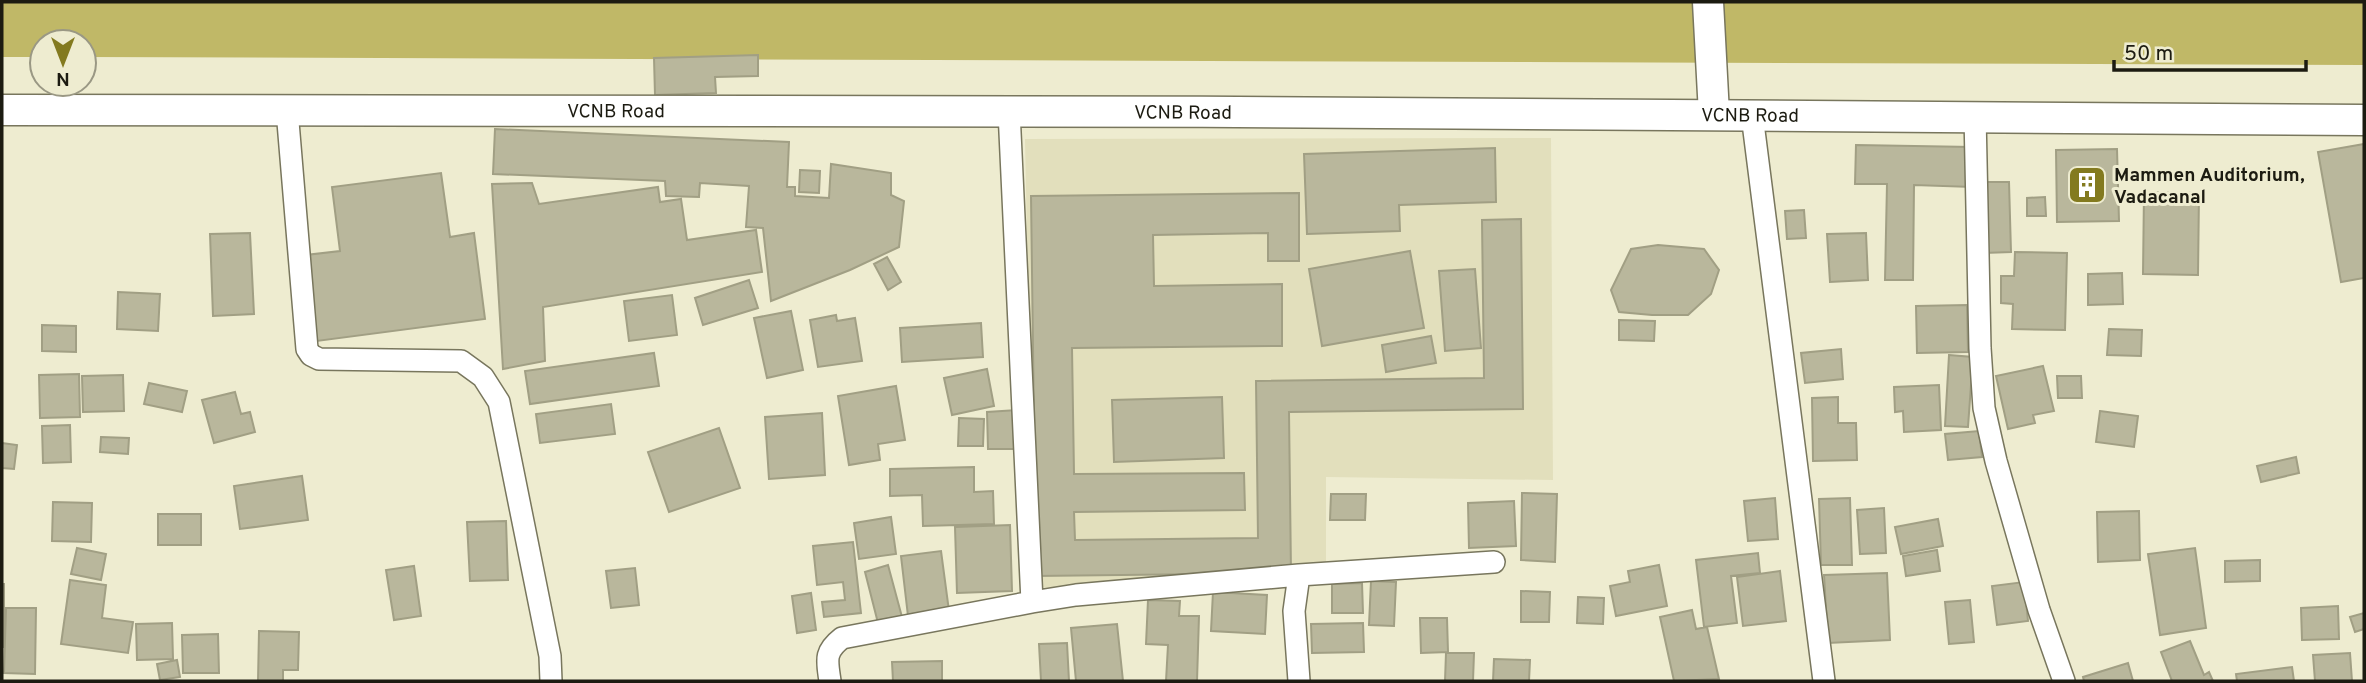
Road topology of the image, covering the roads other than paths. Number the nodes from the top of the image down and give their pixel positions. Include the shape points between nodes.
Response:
1 (1708, 2) edge
2 (1714, 105) junction
3 (2, 110) edge
4 (287, 110) junction
5 (1009, 111) junction
6 (1752, 115) junction
7 (1975, 115) junction
8 (2364, 120) edge
9 (1494, 562) dead end
10 (1298, 575) junction
11 (1032, 603) junction
12 (551, 681) edge
13 (830, 681) edge
14 (1299, 681) edge
15 (1824, 681) edge
16 (2064, 681) edge

1 - 2 main road
2 - 5 main road, VCNB Road
2 - 6 main road, VCNB Road
3 - 4 main road, VCNB Road
4 - 5 main road, VCNB Road
4 - 12 street via 307,349 319,359 461,360 483,377 499,402 550,656
5 - 11 street
6 - 7 main road, VCNB Road
6 - 15 street
7 - 8 main road, VCNB Road
7 - 16 street via 1984,408 2039,610
9 - 10 street
10 - 11 street
10 - 14 street via 1294,611
11 - 13 street via 842,638 831,647 827,660

